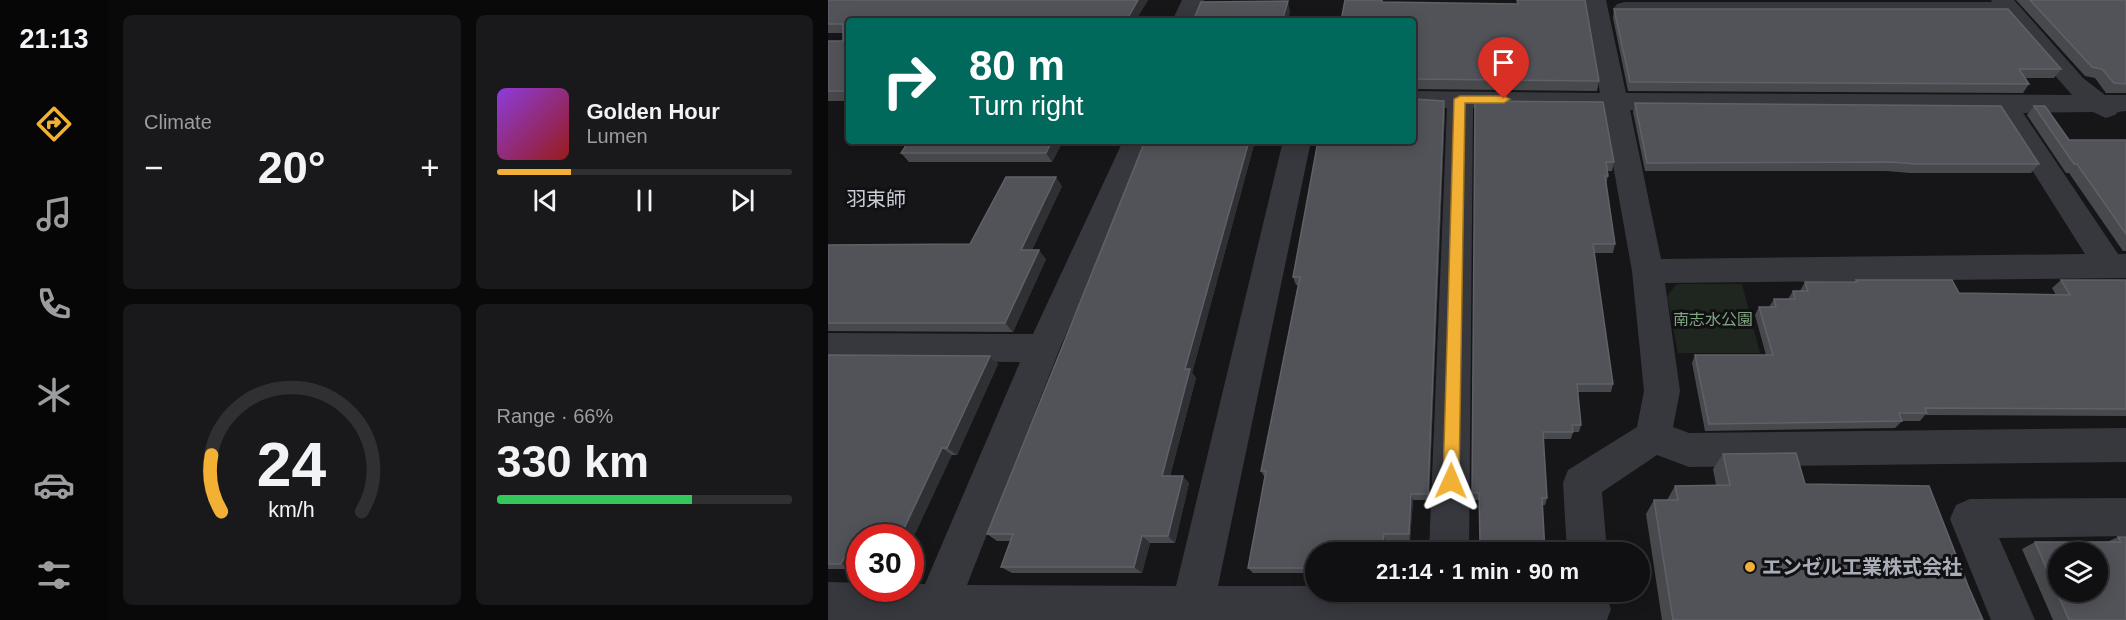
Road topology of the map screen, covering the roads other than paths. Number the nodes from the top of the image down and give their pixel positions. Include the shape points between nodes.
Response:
1 (1193, 0) edge
2 (1596, 5) edge
3 (2006, 5) edge
4 (1185, 18) edge
5 (1416, 99) edge
6 (1460, 99) junction
7 (1616, 100) junction
8 (2114, 104) edge
9 (2004, 105) junction
10 (2126, 125) edge
11 (1136, 144) edge
12 (1296, 144) edge
13 (2118, 266) edge
14 (1648, 271) junction
15 (828, 347) edge
16 (1043, 348) junction
17 (1653, 437) junction
18 (2126, 445) edge
19 (2126, 517) edge
20 (1449, 542) edge
21 (1586, 542) edge
22 (1338, 602) edge
23 (1502, 602) edge
24 (828, 603) edge
25 (1191, 606) junction
26 (1593, 607) edge
27 (935, 613) edge
28 (2013, 620) edge

1 - 4 street
2 - 3 street
2 - 7 street
3 - 8 street via 2073,84
5 - 6 street
6 - 7 street
6 - 20 street
7 - 9 street
7 - 14 street
8 - 9 street
8 - 10 street via 2117,120
9 - 13 street
11 - 16 street
12 - 25 street
13 - 14 street
14 - 17 street via 1662,391
15 - 16 street
16 - 27 street
17 - 18 street via 1689,450
17 - 21 street via 1582,483
19 - 28 street via 1970,519
22 - 25 street
23 - 26 street
24 - 27 street
25 - 27 street

